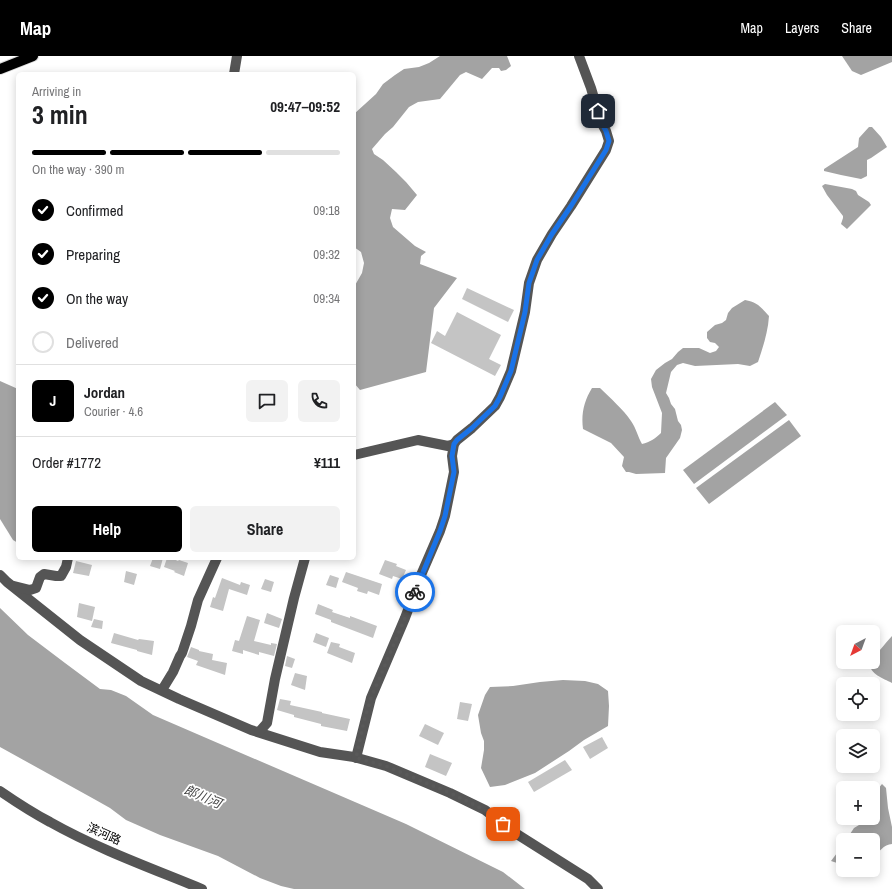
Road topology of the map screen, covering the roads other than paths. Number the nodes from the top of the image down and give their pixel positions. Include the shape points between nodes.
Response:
1 (33, 56) edge
2 (237, 56) edge
3 (579, 56) edge
4 (0, 69) edge
5 (234, 72) edge
6 (454, 444) junction
7 (356, 455) edge
8 (68, 560) edge
9 (216, 560) edge
10 (304, 560) edge
11 (0, 574) edge
12 (12, 586) junction
13 (162, 690) junction
14 (259, 732) junction
15 (356, 758) junction
16 (0, 791) edge
17 (202, 889) edge
18 (598, 889) edge

1 - 4 main road
2 - 5 street
3 - 6 street via 609,141 606,150 537,260 529,283 511,371 500,397 495,406
6 - 7 street via 448,446 418,440
6 - 15 street via 454,472 445,516 371,698
8 - 12 street via 61,576 44,574 36,588 30,590
9 - 13 street via 198,600 182,653
10 - 14 street via 275,679 267,723
11 - 12 street
12 - 13 street via 80,640 141,681
13 - 14 street
14 - 15 street via 320,752
15 - 18 street via 386,766 485,810
16 - 17 street, 滨河路 via 49,822 114,853

